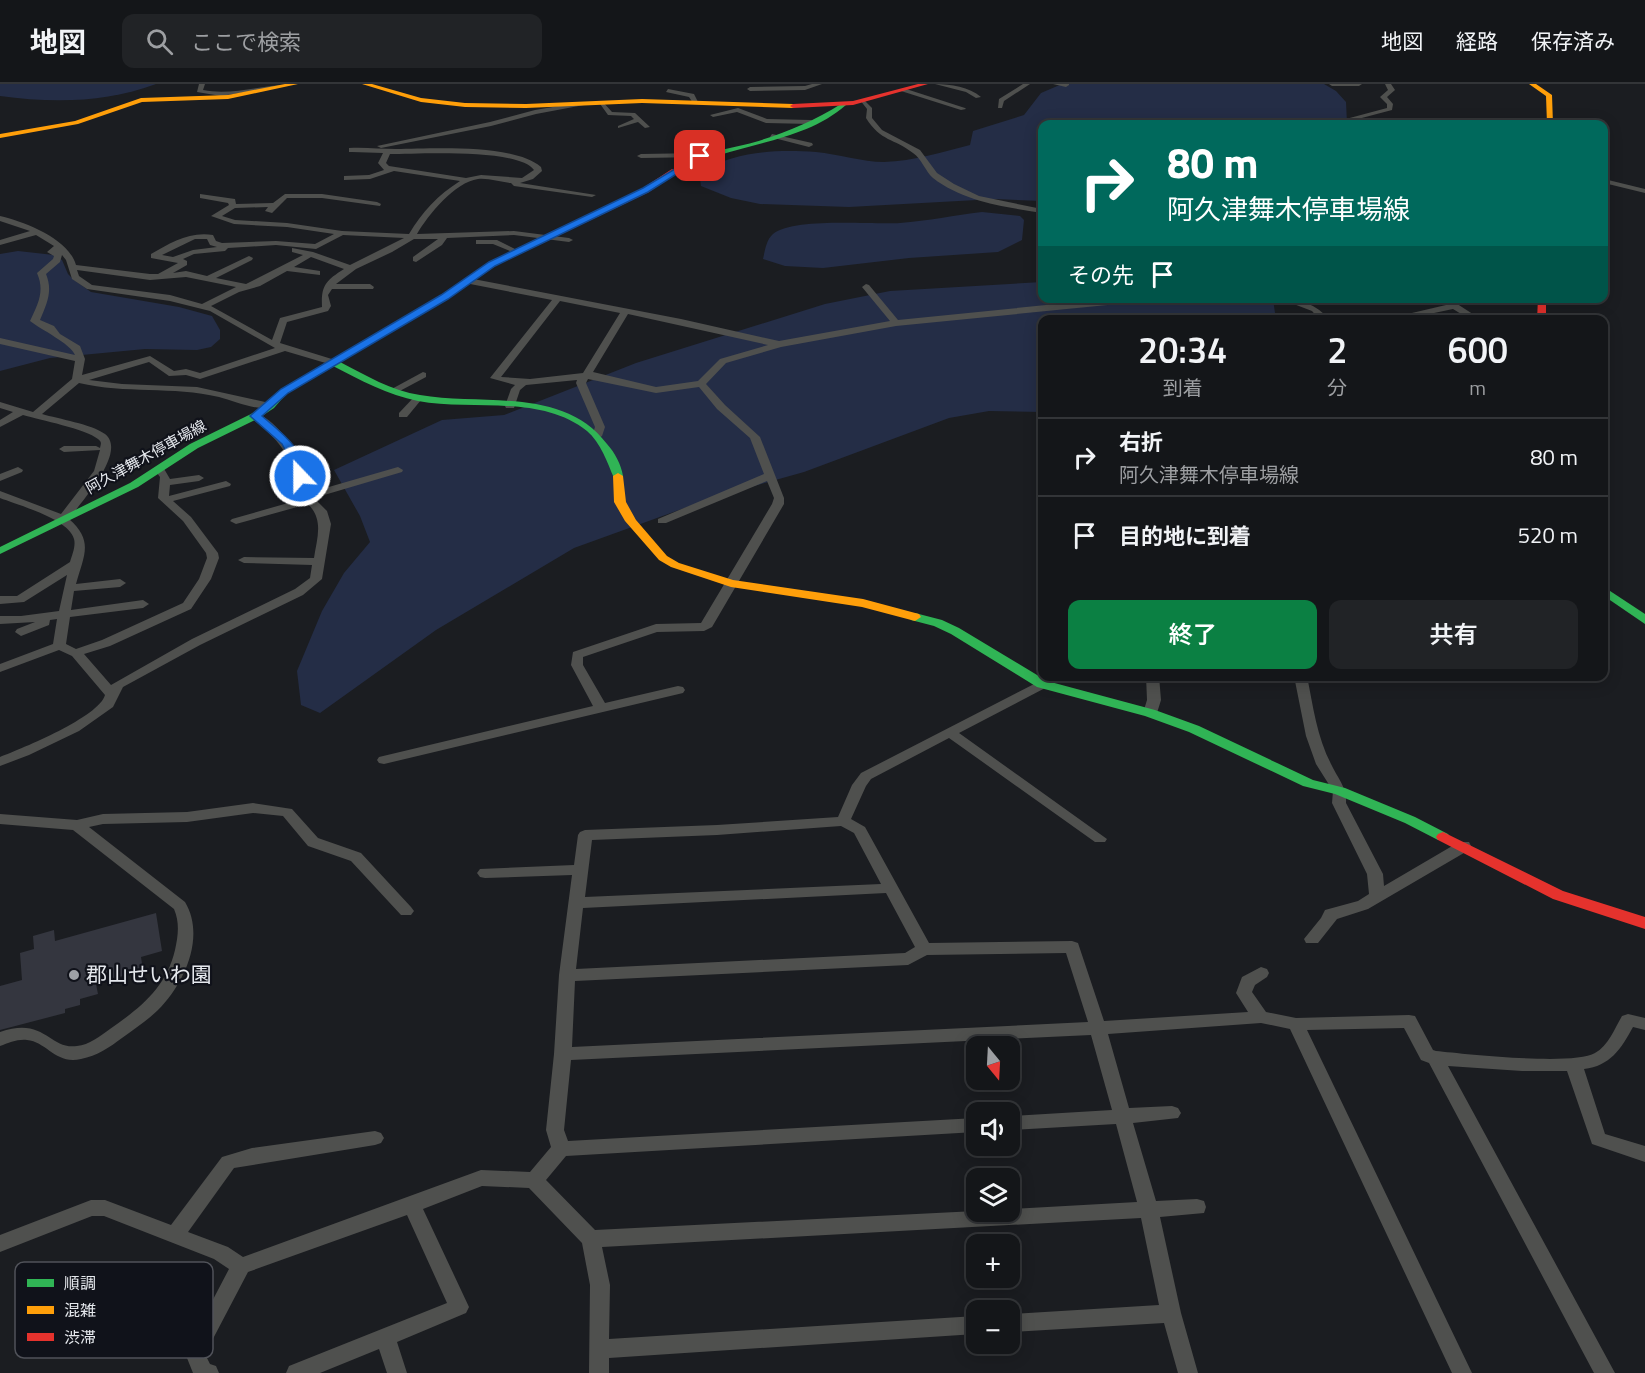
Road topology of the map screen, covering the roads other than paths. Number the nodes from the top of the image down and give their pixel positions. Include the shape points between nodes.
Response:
1 (202, 84) edge
2 (292, 84) edge
3 (365, 84) edge
4 (819, 84) edge
5 (925, 84) edge
6 (938, 84) edge
7 (1027, 84) edge
8 (1056, 84) edge
9 (1332, 84) edge
10 (1359, 84) edge
11 (1388, 84) edge
12 (1532, 84) edge
13 (1066, 85) edge
14 (750, 89) dead end
15 (903, 90) junction
16 (668, 91) dead end
17 (978, 97) dead end
18 (862, 101) junction
19 (600, 102) junction
20 (695, 102) junction
21 (584, 103) junction
22 (843, 105) junction
23 (1000, 107) dead end
24 (963, 109) dead end
25 (713, 115) dead end
26 (639, 119) junction
27 (1348, 120) edge
28 (1550, 120) edge
29 (811, 122) junction
30 (620, 127) dead end
31 (647, 127) dead end
32 (0, 136) edge
33 (772, 136) junction
34 (809, 145) dead end
35 (388, 152) junction
36 (695, 154) junction
37 (641, 156) dead end
38 (631, 160) dead end
39 (397, 170) junction
40 (347, 178) dead end
41 (465, 180) junction
42 (378, 181) dead end
43 (512, 182) junction
44 (1608, 182) edge
45 (359, 190) dead end
46 (1645, 191) edge
47 (202, 195) dead end
48 (592, 195) dead end
49 (343, 199) junction
50 (377, 204) dead end
51 (233, 206) junction
52 (275, 206) junction
53 (1038, 210) edge
54 (0, 218) edge
55 (293, 218) dead end
56 (256, 223) junction
57 (282, 224) junction
58 (36, 232) junction
59 (342, 233) junction
60 (391, 236) junction
61 (412, 236) junction
62 (550, 236) junction
63 (442, 239) junction
64 (569, 240) dead end
65 (0, 243) edge
66 (401, 243) junction
67 (58, 247) junction
68 (229, 249) dead end
69 (295, 250) dead end
70 (517, 252) junction
71 (310, 254) junction
72 (249, 258) dead end
73 (175, 259) junction
74 (416, 259) dead end
75 (72, 267) junction
76 (287, 268) junction
77 (352, 269) junction
78 (317, 273) dead end
79 (160, 276) junction
80 (210, 278) junction
81 (468, 281) junction
82 (246, 286) junction
83 (329, 286) junction
84 (370, 287) dead end
85 (866, 287) dead end
86 (558, 298) junction
87 (1098, 303) edge
88 (1297, 303) edge
89 (1448, 303) edge
90 (204, 306) junction
91 (1453, 306) junction
92 (625, 312) junction
93 (1321, 315) edge
94 (1410, 315) edge
95 (1469, 315) edge
96 (896, 323) junction
97 (0, 341) edge
98 (273, 344) junction
99 (780, 344) junction
100 (285, 348) junction
101 (80, 358) junction
102 (332, 362) junction
103 (423, 375) dead end
104 (585, 377) junction
105 (77, 380) junction
106 (525, 381) junction
107 (701, 384) junction
108 (393, 391) junction
109 (418, 398) junction
110 (0, 405) edge
111 (270, 406) junction
112 (510, 406) junction
113 (22, 411) junction
114 (35, 415) junction
115 (403, 415) dead end
116 (255, 416) junction
117 (0, 424) edge
118 (597, 436) junction
119 (64, 449) dead end
120 (96, 449) dead end
121 (159, 469) junction
122 (18, 470) dead end
123 (398, 470) dead end
124 (770, 476) junction
125 (0, 477) edge
126 (200, 478) dead end
127 (375, 478) junction
128 (164, 483) junction
129 (226, 484) dead end
130 (389, 487) dead end
131 (0, 494) edge
132 (308, 498) junction
133 (166, 500) junction
134 (63, 519) junction
135 (236, 521) dead end
136 (662, 521) dead end
137 (0, 551) edge
138 (244, 560) dead end
139 (319, 562) junction
140 (74, 565) junction
141 (120, 583) dead end
142 (731, 583) junction
143 (69, 588) junction
144 (1608, 594) edge
145 (0, 600) edge
146 (143, 604) dead end
147 (64, 614) junction
148 (0, 620) edge
149 (1645, 620) edge
150 (21, 632) dead end
151 (59, 645) junction
152 (76, 653) junction
153 (0, 668) edge
154 (1152, 681) edge
155 (1301, 681) edge
156 (1042, 684) junction
157 (678, 690) dead end
158 (110, 692) junction
159 (601, 709) junction
160 (1150, 713) junction
161 (950, 734) junction
162 (44, 743) junction
163 (59, 749) dead end
164 (384, 760) dead end
165 (0, 762) edge
166 (1340, 791) junction
167 (0, 819) edge
168 (843, 821) junction
169 (77, 825) junction
170 (1100, 839) dead end
171 (1464, 846) junction
172 (580, 870) junction
173 (485, 873) dead end
174 (892, 887) junction
175 (1377, 895) junction
176 (576, 903) junction
177 (406, 911) dead end
178 (1645, 923) edge
179 (1312, 939) dead end
180 (924, 948) junction
181 (1261, 974) dead end
182 (567, 975) junction
183 (1261, 1017) junction
184 (1296, 1024) junction
185 (1645, 1024) edge
186 (1098, 1028) junction
187 (0, 1039) edge
188 (563, 1054) junction
189 (1435, 1058) junction
190 (1574, 1065) junction
191 (1172, 1113) dead end
192 (1121, 1117) junction
193 (1020, 1122) edge
194 (966, 1126) edge
195 (375, 1138) dead end
196 (561, 1149) junction
197 (1645, 1154) edge
198 (534, 1180) junction
199 (412, 1205) junction
200 (1197, 1207) dead end
201 (1149, 1210) junction
202 (175, 1235) junction
203 (591, 1239) junction
204 (0, 1244) edge
205 (241, 1266) junction
206 (1171, 1313) junction
207 (213, 1319) edge
208 (1020, 1322) edge
209 (966, 1326) edge
210 (385, 1337) junction
211 (600, 1349) junction
212 (197, 1358) edge
213 (209, 1373) edge
214 (296, 1373) edge
215 (397, 1373) edge
216 (598, 1373) edge
217 (1188, 1373) edge
218 (1462, 1373) edge
219 (1605, 1373) edge

1 - 2 street via 199,91 219,93
2 - 32 main road via 228,97 141,100 76,123
3 - 21 main road via 407,97 453,104
4 - 14 street
5 - 15 main road
6 - 17 street
7 - 23 street via 1001,100
8 - 13 street
9 - 10 street
11 - 27 street via 1392,90 1383,97 1390,109
12 - 28 main road via 1549,95
15 - 18 main road
15 - 24 street
16 - 20 street via 692,95
18 - 22 main road
18 - 53 street via 870,109 870,120 878,131 917,152 935,176 958,191 990,202
19 - 20 main road
19 - 21 main road
19 - 26 street via 610,114 633,114
20 - 22 main road
21 - 35 street via 355,151
22 - 29 main road, 阿久津舞木停車場線
25 - 29 street via 738,110 766,121
26 - 30 street
26 - 31 street
29 - 33 main road, 阿久津舞木停車場線
33 - 34 street
33 - 36 main road, 阿久津舞木停車場線 via 747,146
35 - 39 street via 382,163
35 - 43 street via 496,154 526,159 537,166 538,171 531,177
36 - 37 street
36 - 38 street
36 - 62 main road, 阿久津舞木停車場線 via 646,190
39 - 40 street
39 - 41 street
39 - 42 street
41 - 43 street via 483,177
41 - 61 street via 422,219
43 - 48 street
44 - 46 street
45 - 49 street
47 - 51 street via 232,201
49 - 50 street
49 - 52 street via 285,196
51 - 52 street
51 - 56 street via 215,216
52 - 56 street
54 - 58 street
55 - 57 street
56 - 57 street
57 - 59 street
58 - 65 street
58 - 67 street
59 - 60 street
59 - 73 street via 316,247 265,242 221,246 205,236 153,256
60 - 61 street
60 - 66 street
61 - 63 street
61 - 66 street
62 - 63 street via 514,233
62 - 64 street
62 - 70 main road, 阿久津舞木停車場線
63 - 66 street
63 - 70 street via 494,242
63 - 74 street
66 - 77 street
67 - 75 street
67 - 101 street via 51,252 58,255 57,260 41,273 46,284 45,296 35,321 78,349
68 - 73 street via 193,252
69 - 71 street
70 - 81 main road, 阿久津舞木停車場線
71 - 76 street
71 - 77 street
72 - 80 street
73 - 79 street via 184,263
75 - 79 street
75 - 90 street via 72,273 82,283 94,288
76 - 78 street
76 - 82 street
77 - 83 street
79 - 80 street via 186,274
80 - 82 street
81 - 86 street
81 - 102 main road, 阿久津舞木停車場線
82 - 90 street
83 - 84 street
83 - 98 street via 324,295 327,307 285,318
85 - 96 street
86 - 92 street
86 - 106 street via 495,378
87 - 96 street
88 - 93 street
89 - 91 street
90 - 98 street via 223,313
91 - 94 street
91 - 95 street
92 - 99 street
92 - 104 street
96 - 99 street
97 - 101 street
98 - 100 street
99 - 107 street via 723,361
100 - 102 street
100 - 105 street via 200,376 172,374 150,360
101 - 105 street
102 - 108 main road
102 - 111 main road, 阿久津舞木停車場線 via 284,391
103 - 108 street
104 - 106 street
104 - 107 street via 592,375 656,390
104 - 118 street via 581,383 600,427
105 - 111 street via 114,388 159,386 200,390
105 - 114 street
106 - 112 street via 516,389
107 - 124 street via 755,437
108 - 109 main road
109 - 112 main road
109 - 115 street
110 - 113 street
111 - 116 main road, 阿久津舞木停車場線
112 - 118 main road via 567,413
113 - 114 street
113 - 117 street
114 - 134 street via 88,431 106,443 99,471
116 - 121 main road, 阿久津舞木停車場線 via 194,446
116 - 132 street via 286,443 298,463 298,489
118 - 142 main road via 617,469 620,502 663,558 691,572
119 - 120 street
121 - 128 street
121 - 134 main road, 阿久津舞木停車場線
122 - 125 street
123 - 127 street
124 - 136 street
124 - 142 street via 778,504
126 - 128 street
127 - 130 street
127 - 132 street
128 - 133 street
129 - 133 street
131 - 134 street
132 - 135 street
132 - 139 street via 321,511 325,524
133 - 152 street via 187,519 213,558 205,579 187,606
134 - 137 main road, 阿久津舞木停車場線
134 - 140 street via 80,539
138 - 139 street
139 - 158 street via 316,579 310,585 196,642
140 - 143 street
140 - 145 street via 20,599
141 - 143 street
142 - 156 main road via 863,603 918,617 955,631
142 - 159 street via 704,627 656,628 577,655 577,664
143 - 147 street
144 - 149 main road
146 - 147 street
147 - 148 street
147 - 150 street
147 - 151 street
151 - 152 street
151 - 153 street
152 - 158 street
154 - 160 street via 1154,700
155 - 166 street via 1318,756
156 - 160 main road
156 - 161 street
157 - 159 street
158 - 162 street via 108,704 100,711
159 - 164 street
160 - 166 main road via 1194,729 1308,783
161 - 168 street via 867,776
161 - 170 street
162 - 163 street
162 - 165 street
166 - 171 main road
166 - 175 street via 1339,803 1376,874
167 - 169 street
168 - 172 street via 585,835
168 - 174 street via 860,830
169 - 177 street via 103,819 187,818 253,808 287,812 313,842 356,857
169 - 187 street via 180,906 187,923 181,964 169,988 153,1006 86,1051 64,1053 43,1038 26,1033
171 - 175 street
171 - 178 main road via 1558,895
172 - 173 street
172 - 176 street
174 - 176 street
174 - 180 street
175 - 179 street via 1351,910 1330,914
176 - 182 street
180 - 182 street via 908,958
180 - 186 street via 1072,947
181 - 183 street via 1248,981 1244,993
182 - 188 street
183 - 184 street
183 - 186 street
184 - 189 street via 1409,1021 1427,1055
184 - 218 street
185 - 190 street via 1628,1020 1618,1040 1600,1059
186 - 188 street
186 - 192 street
188 - 196 street via 555,1130
189 - 190 street
189 - 219 street
190 - 197 street via 1598,1139
191 - 192 street
192 - 193 street
192 - 201 street
194 - 196 street
195 - 202 street via 228,1162
196 - 198 street
198 - 199 street via 482,1178
198 - 203 street
199 - 205 street
199 - 210 street via 459,1307
200 - 201 street
201 - 203 street
201 - 206 street
202 - 204 street via 105,1208 91,1208
202 - 205 street via 221,1253
203 - 211 street via 600,1285
205 - 207 street
206 - 208 street
206 - 217 street
209 - 211 street
210 - 214 street
210 - 215 street
211 - 216 street
212 - 213 street via 203,1372

